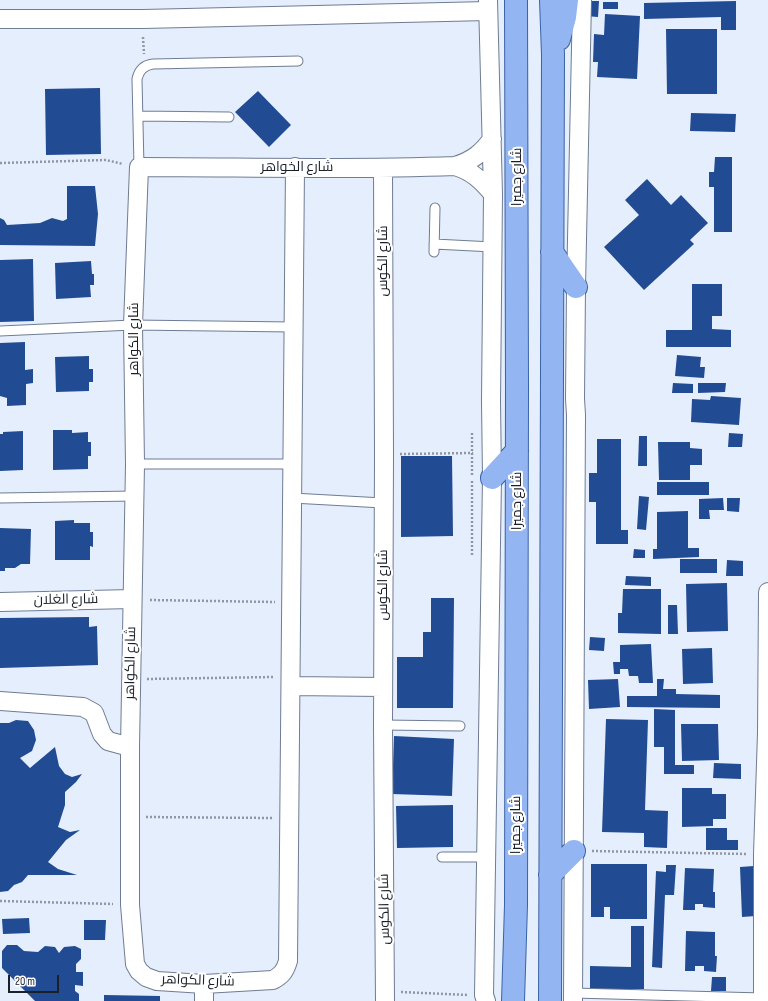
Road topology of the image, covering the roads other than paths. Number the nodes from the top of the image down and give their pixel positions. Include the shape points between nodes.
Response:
1 (516, 0) edge
2 (551, 0) edge
3 (567, 0) edge
4 (582, 0) edge
5 (488, 5) edge
6 (1, 20) edge
7 (553, 56) junction
8 (298, 61) dead end
9 (138, 116) junction
10 (229, 117) dead end
11 (492, 139) junction
12 (455, 166) junction
13 (139, 167) junction
14 (295, 167) junction
15 (383, 168) junction
16 (493, 194) junction
17 (435, 208) dead end
18 (493, 247) junction
19 (552, 252) junction
20 (576, 287) junction
21 (133, 324) junction
22 (293, 327) junction
23 (0, 331) edge
24 (517, 451) junction
25 (135, 464) junction
26 (292, 464) junction
27 (492, 478) junction
28 (135, 496) junction
29 (0, 498) edge
30 (292, 498) junction
31 (383, 503) junction
32 (768, 592) edge
33 (132, 599) junction
34 (0, 602) edge
35 (291, 682) junction
36 (383, 687) junction
37 (0, 701) edge
38 (383, 725) junction
39 (460, 726) dead end
40 (767, 733) edge
41 (130, 747) junction
42 (574, 851) junction
43 (486, 857) junction
44 (442, 858) dead end
45 (550, 874) junction
46 (516, 905) junction
47 (204, 992) edge
48 (385, 996) edge
49 (573, 997) edge
50 (485, 998) edge
51 (763, 1000) edge
52 (513, 1001) edge
53 (526, 1001) edge
54 (550, 1001) edge

1 - 24 main road, شارع جميرا
2 - 7 main road
3 - 7 main road via 562,31
4 - 20 street
5 - 6 street via 143,19
5 - 11 street
7 - 19 main road
8 - 9 lane, شارع الكواهر via 145,66 137,79
9 - 10 lane
9 - 13 lane, شارع الكواهر
11 - 12 street, شارع الخواهر via 476,157
11 - 16 street
12 - 15 street, شارع الخواهر
12 - 16 street, شارع الخواهر via 464,168 478,177
13 - 14 street, شارع الخواهر
13 - 21 street, شارع الكواهر
14 - 15 street, شارع الخواهر
14 - 22 street, شارع الكواهر
15 - 31 street, شارع الكوس
16 - 18 street
17 - 18 lane via 434,248
18 - 27 street
19 - 20 main road
19 - 45 main road
20 - 42 street
21 - 22 lane
21 - 23 lane
21 - 25 street, شارع الكواهر
22 - 26 street, شارع الكواهر
24 - 27 main road
24 - 46 main road, شارع جميرا
25 - 26 lane
25 - 28 street, شارع الكواهر
26 - 30 street, شارع الكواهر
27 - 43 street
28 - 29 lane
28 - 33 street, شارع الكواهر
30 - 31 lane
30 - 35 street, شارع الكواهر
31 - 36 street, شارع الكوس
32 - 40 street
33 - 34 street, شارع الغلان
33 - 41 street, شارع الكواهر
35 - 36 street
35 - 47 street, شارع الكواهر via 286,969 273,980
36 - 38 street, شارع الكوس
37 - 41 street via 83,707 94,713 102,734 108,741
38 - 39 lane
38 - 48 street, شارع الكوس
40 - 51 street via 763,854
41 - 47 street, شارع الكواهر via 130,904 135,964 139,972 146,977
42 - 45 main road
42 - 49 street
43 - 44 lane
43 - 50 street
45 - 54 main road
46 - 52 main road, شارع جميرا
46 - 53 main road via 528,944
49 - 51 lane

